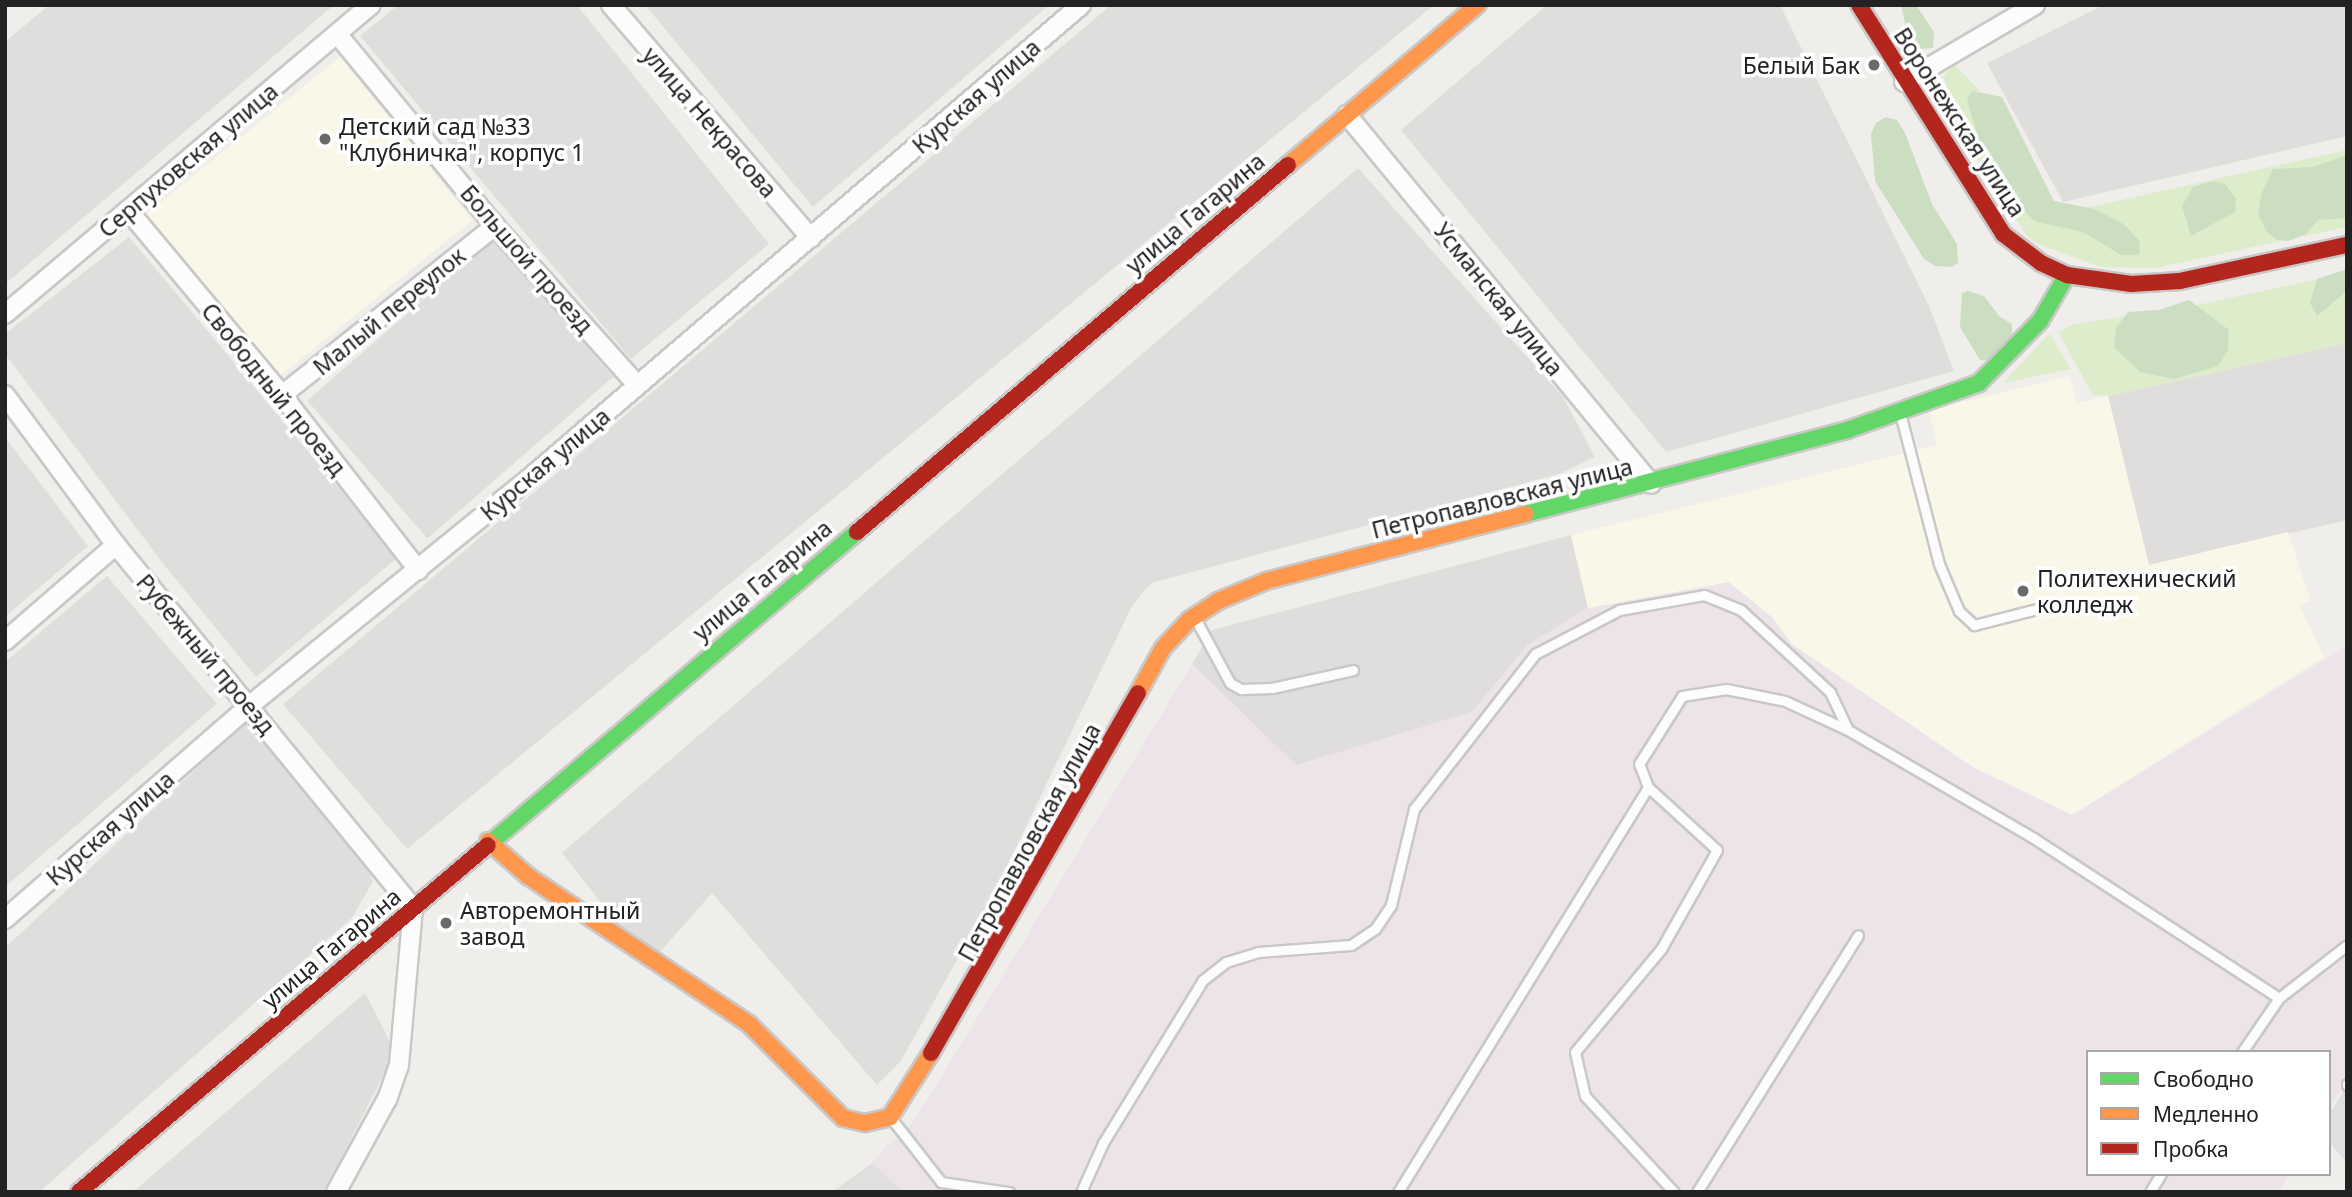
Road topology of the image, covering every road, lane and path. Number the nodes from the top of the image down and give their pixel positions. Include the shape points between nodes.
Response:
1 (371, 5) edge
2 (611, 5) edge
3 (1082, 5) edge
4 (1477, 5) edge
5 (1859, 5) edge
6 (2035, 5) edge
7 (338, 35) junction
8 (1904, 82) junction
9 (1347, 115) junction
10 (128, 210) junction
11 (495, 226) junction
12 (811, 238) junction
13 (2347, 245) edge
14 (2067, 275) junction
15 (5, 314) edge
16 (637, 385) junction
17 (5, 395) edge
18 (282, 395) junction
19 (1900, 411) junction
20 (1651, 484) junction
21 (116, 545) junction
22 (418, 570) junction
23 (2041, 608) dead end
24 (1194, 617) junction
25 (5, 641) edge
26 (1353, 670) dead end
27 (249, 706) junction
28 (1849, 730) junction
29 (1648, 787) junction
30 (488, 841) junction
31 (413, 908) junction
32 (5, 919) edge
33 (1858, 935) dead end
34 (2347, 945) edge
35 (2279, 998) junction
36 (2243, 1050) edge
37 (890, 1117) junction
38 (2160, 1176) edge
39 (79, 1192) edge
40 (336, 1192) edge
41 (1009, 1192) edge
42 (1081, 1192) edge
43 (1398, 1192) edge
44 (1674, 1192) edge
45 (1697, 1192) edge
46 (2150, 1192) edge

1 - 7 street, Серпуховская улица
2 - 12 street, улица Некрасова
3 - 12 street, Курская улица
4 - 9 main road, улица Гагарина
5 - 8 main road, Воронежская улица
6 - 8 street
7 - 10 street, Серпуховская улица
7 - 11 street, Большой проезд
8 - 14 main road, Воронежская улица via 2003,234 2020,250
9 - 20 street, Усманская улица
9 - 30 main road, улица Гагарина
10 - 15 street, Серпуховская улица
10 - 18 street, Свободный проезд
11 - 16 street, Большой проезд
11 - 18 street, Малый переулок
12 - 16 street, Курская улица
13 - 14 main road via 2180,281 2110,283
14 - 19 main road, Петропавловская улица via 2040,321 1979,383
16 - 22 street, Курская улица
17 - 21 street, Рубежный проезд
18 - 22 street, Свободный проезд
19 - 20 main road, Петропавловская улица
19 - 23 lane via 1939,564 1959,611 1974,625
20 - 24 main road, Петропавловская улица via 1266,581
21 - 25 street
21 - 27 street, Рубежный проезд
22 - 27 street, Курская улица
24 - 26 lane via 1230,683 1241,689 1272,688
24 - 37 main road, Петропавловская улица via 1163,648 965,1000
27 - 31 street, Рубежный проезд
27 - 32 street, Курская улица
28 - 29 lane via 1773,698 1726,689 1682,696 1639,764
28 - 35 lane via 2035,839
28 - 42 lane via 1830,692 1741,610 1704,595 1619,610 1535,654 1414,809 1391,905 1375,929 1351,944 1248,955 1226,962 1203,980 1103,1143
29 - 43 lane
29 - 44 lane via 1717,850 1661,949 1575,1052 1585,1097
30 - 31 main road, улица Гагарина
30 - 37 main road via 550,891 749,1024 843,1118 865,1123
31 - 39 main road, улица Гагарина
31 - 40 street via 399,1065 387,1099
33 - 45 lane
34 - 35 lane
35 - 36 lane
37 - 41 lane via 941,1182
38 - 46 lane

